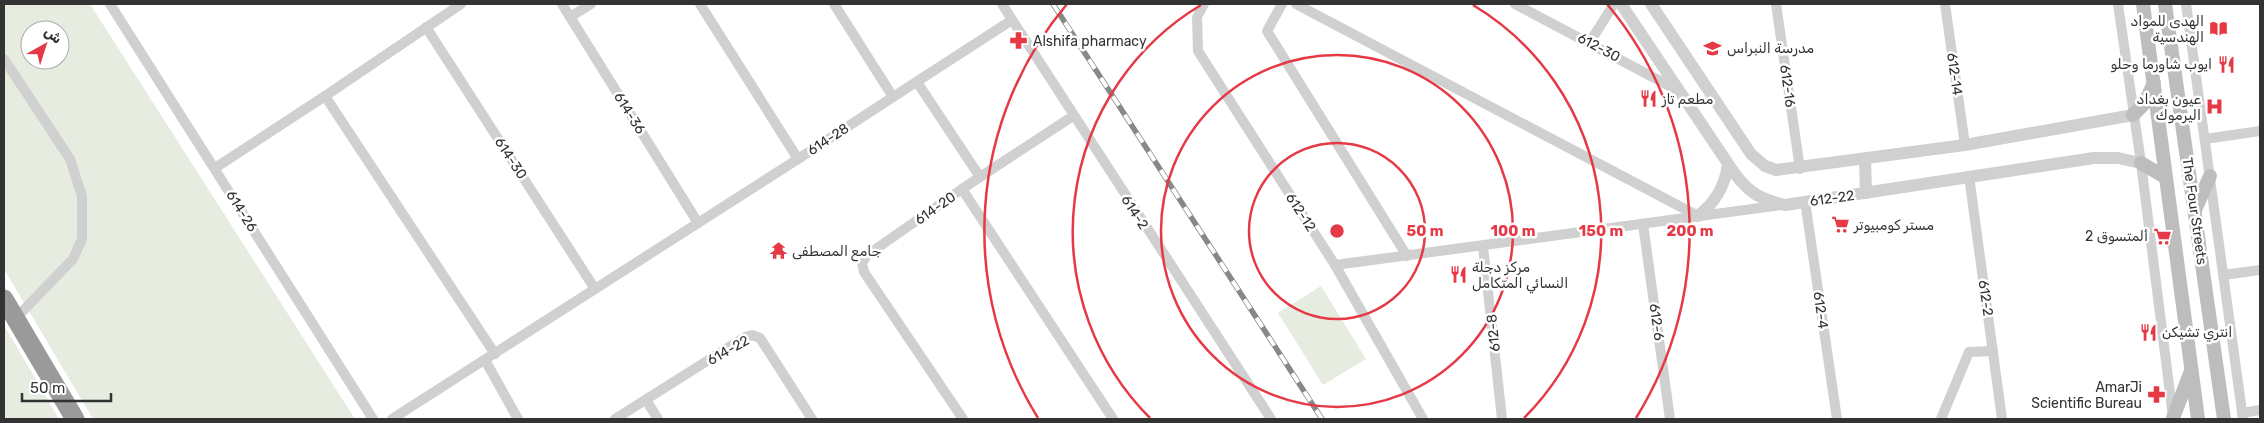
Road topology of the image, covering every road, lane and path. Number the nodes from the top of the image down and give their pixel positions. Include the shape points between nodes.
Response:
1 (110, 4) edge
2 (461, 4) edge
3 (562, 4) edge
4 (591, 4) edge
5 (700, 4) edge
6 (834, 4) edge
7 (1002, 4) edge
8 (1204, 4) edge
9 (1282, 4) edge
10 (1296, 4) edge
11 (1514, 4) edge
12 (1614, 4) edge
13 (1621, 4) edge
14 (1651, 4) edge
15 (1776, 4) edge
16 (1945, 4) edge
17 (2118, 4) edge
18 (2143, 4) edge
19 (2165, 4) edge
20 (2186, 4) edge
21 (570, 17) junction
22 (1012, 20) junction
23 (426, 27) junction
24 (1590, 42) junction
25 (4, 59) edge
26 (917, 82) junction
27 (2154, 82) junction
28 (1682, 93) junction
29 (325, 96) junction
30 (893, 97) junction
31 (2133, 115) junction
32 (1073, 116) junction
33 (2260, 131) edge
34 (2205, 139) junction
35 (1965, 145) junction
36 (798, 158) junction
37 (1864, 159) junction
38 (2141, 163) junction
39 (1728, 164) junction
40 (214, 168) junction
41 (1800, 169) junction
42 (1969, 176) junction
43 (2210, 176) junction
44 (980, 177) junction
45 (2165, 177) junction
46 (962, 189) junction
47 (1866, 193) junction
48 (1805, 201) junction
49 (1785, 204) junction
50 (2195, 210) junction
51 (1698, 216) junction
52 (698, 223) junction
53 (1643, 224) junction
54 (1484, 246) junction
55 (1407, 256) junction
56 (1334, 265) junction
57 (2178, 268) junction
58 (2203, 270) junction
59 (2260, 270) edge
60 (2223, 275) junction
61 (595, 289) junction
62 (4, 299) edge
63 (2207, 301) junction
64 (2183, 303) junction
65 (16, 318) junction
66 (1993, 350) junction
67 (495, 354) junction
68 (485, 360) junction
69 (2191, 370) junction
70 (646, 400) junction
71 (2260, 410) edge
72 (2243, 416) edge
73 (2173, 418) edge
74 (75, 419) edge
75 (373, 419) edge
76 (392, 419) edge
77 (518, 419) edge
78 (615, 419) edge
79 (658, 419) edge
80 (812, 419) edge
81 (963, 419) edge
82 (1113, 419) edge
83 (1271, 419) edge
84 (1423, 419) edge
85 (1502, 419) edge
86 (1670, 419) edge
87 (1837, 419) edge
88 (1941, 419) edge
89 (2002, 419) edge
90 (2198, 419) edge
91 (2224, 419) edge

1 - 40 street, 614-26
2 - 23 street
3 - 21 street, 614-36
4 - 21 street
5 - 36 street, 614-28
6 - 30 street
7 - 22 street, 614-2
8 - 56 street, 612-12 via 1198,17 1198,51
9 - 55 street via 1267,31
10 - 51 street
11 - 24 street, 612-30
12 - 24 street
13 - 28 street, 612-22
14 - 41 street via 1755,159 1776,170
15 - 41 street, 612-16
16 - 35 street, 612-14
17 - 31 street
18 - 27 main road, The Four Streets
19 - 50 main road, The Four Streets
20 - 34 street
21 - 52 street, 614-36
22 - 26 street, 614-28
22 - 32 street, 614-2
23 - 29 street
23 - 61 street, 614-30
24 - 28 street, 612-30
25 - 65 street via 70,159 82,196 82,239 73,259
26 - 30 street, 614-28
26 - 44 street
27 - 31 main road via 2144,104
27 - 45 main road, The Four Streets
28 - 39 street, 612-22
29 - 40 street
29 - 67 street
30 - 36 street, 614-28
31 - 35 street
31 - 38 street
32 - 44 street
32 - 83 street, 614-2
33 - 34 street
34 - 43 street
35 - 37 street
36 - 52 street
37 - 41 street
37 - 47 street
38 - 42 street, 612-22 via 2106,157
38 - 45 main road
38 - 73 street
39 - 49 street, 612-22 via 1752,193 1762,199
39 - 51 street via 1719,193
40 - 75 street, 614-26
42 - 47 street, 612-22
42 - 66 street, 612-2
43 - 50 main road
43 - 60 street
44 - 46 street
45 - 57 main road, The Four Streets
46 - 81 street, 614-20 via 866,256 862,263 864,272
46 - 82 street, 614-20
47 - 48 street, 612-22
48 - 49 street, 612-22
48 - 87 street, 612-4
49 - 51 street
50 - 58 main road, The Four Streets
51 - 53 street
52 - 61 street
53 - 54 street
53 - 86 street, 612-6
54 - 55 street
54 - 85 street, 612-8
55 - 56 street
56 - 84 street, 612-12
57 - 58 main road via 2190,276
57 - 64 main road, The Four Streets
58 - 63 main road, The Four Streets
59 - 60 street
60 - 72 street
61 - 67 street
62 - 65 highway
63 - 64 main road via 2195,297
63 - 91 main road, The Four Streets
64 - 69 main road, The Four Streets
65 - 74 highway
66 - 88 street via 1969,352
66 - 89 street, 612-2
67 - 68 street
68 - 76 street
68 - 77 street
69 - 73 main road
69 - 90 main road, The Four Streets
70 - 78 street, 614-22
70 - 79 street
70 - 80 street, 614-22 via 752,335 760,338
71 - 72 street

